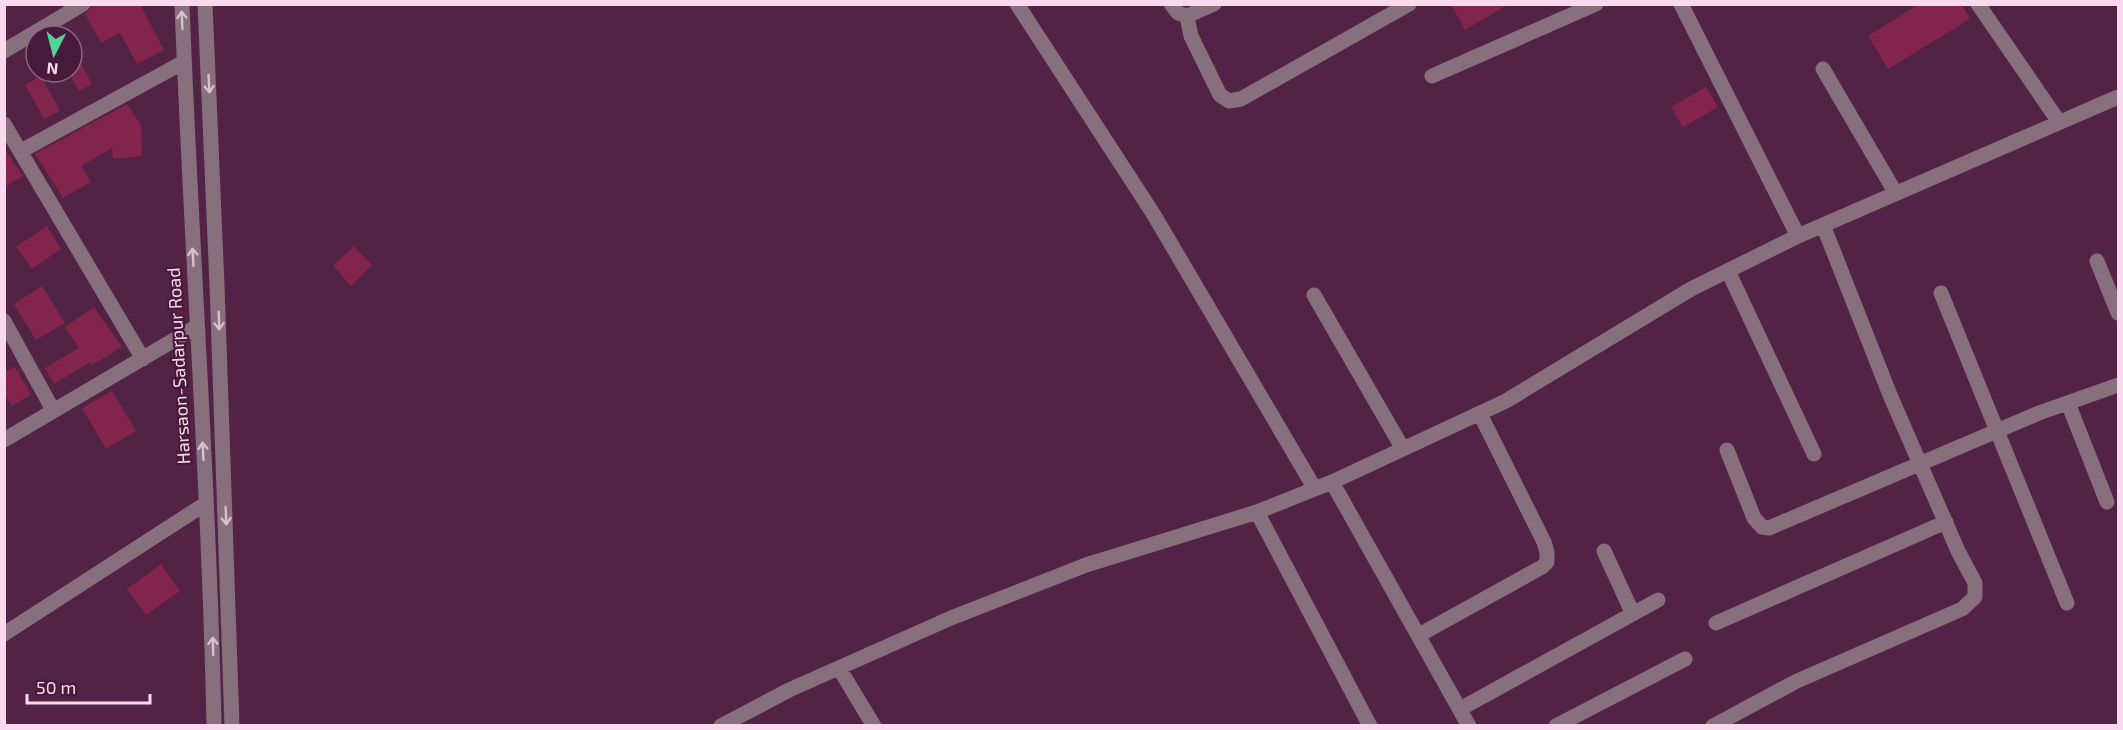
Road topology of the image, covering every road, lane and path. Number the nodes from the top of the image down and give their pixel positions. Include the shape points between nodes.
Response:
1 (83, 4) edge
2 (182, 4) edge
3 (205, 4) edge
4 (1017, 4) edge
5 (1171, 4) edge
6 (1214, 4) edge
7 (1409, 4) edge
8 (1596, 4) edge
9 (1681, 4) edge
10 (1978, 4) edge
11 (1187, 16) junction
12 (4, 51) edge
13 (184, 62) junction
14 (1823, 69) dead end
15 (1432, 76) dead end
16 (2118, 97) edge
17 (2059, 122) junction
18 (4, 124) edge
19 (21, 151) junction
20 (1895, 192) junction
21 (1823, 225) junction
22 (1798, 236) junction
23 (2097, 261) dead end
24 (1728, 271) junction
25 (1941, 293) dead end
26 (1314, 295) dead end
27 (2118, 313) edge
28 (4, 321) edge
29 (196, 327) junction
30 (143, 359) junction
31 (2118, 384) edge
32 (2068, 403) junction
33 (53, 410) junction
34 (1480, 414) junction
35 (1997, 430) junction
36 (4, 440) edge
37 (1403, 449) junction
38 (1727, 450) dead end
39 (1814, 454) dead end
40 (1921, 465) junction
41 (1332, 482) junction
42 (1315, 489) junction
43 (2107, 502) dead end
44 (206, 504) junction
45 (1257, 512) junction
46 (1946, 522) junction
47 (1604, 551) dead end
48 (1658, 600) dead end
49 (2067, 603) dead end
50 (1633, 614) junction
51 (1716, 623) dead end
52 (4, 634) edge
53 (1419, 635) junction
54 (1685, 659) dead end
55 (839, 668) junction
56 (1460, 709) junction
57 (214, 726) edge
58 (232, 726) edge
59 (720, 726) edge
60 (874, 726) edge
61 (1370, 726) edge
62 (1469, 726) edge
63 (1556, 726) edge
64 (1713, 726) edge

1 - 12 street
13 -> 2 street, Harsaon-Sadarpur Road
3 -> 58 street
4 - 42 street via 1154,215
5 - 11 street
6 - 11 street
7 - 11 street via 1241,99 1229,101 1216,87 1191,36
8 - 15 street
9 - 22 street
10 - 17 street
13 - 19 street
29 -> 13 street, Harsaon-Sadarpur Road
14 - 20 street
16 - 17 street
17 - 20 street
18 - 19 street
19 - 30 street
20 - 21 street
21 - 22 street
21 - 40 street
22 - 24 street
23 - 27 street
24 - 34 street via 1682,294 1537,384
24 - 39 street
25 - 35 street
26 - 37 street
28 - 33 street
29 - 30 street
44 -> 29 street, Harsaon-Sadarpur Road
30 - 33 street
31 - 32 street
32 - 35 street
32 - 43 street
33 - 36 street
34 - 37 street
34 - 53 street via 1544,542 1547,562
35 - 40 street
35 - 49 street
37 - 41 street
38 - 40 street via 1754,518 1769,528
40 - 46 street
41 - 42 street
41 - 53 street
42 - 45 street
44 - 52 street
57 -> 44 street, Harsaon-Sadarpur Road
45 - 55 street via 1086,566 951,618
45 - 61 street
46 - 51 street
46 - 64 street via 1975,583 1975,597 1970,603 1797,681
47 - 50 street
48 - 50 street
50 - 56 street
53 - 56 street
54 - 63 street
55 - 59 street
55 - 60 street
56 - 62 street

